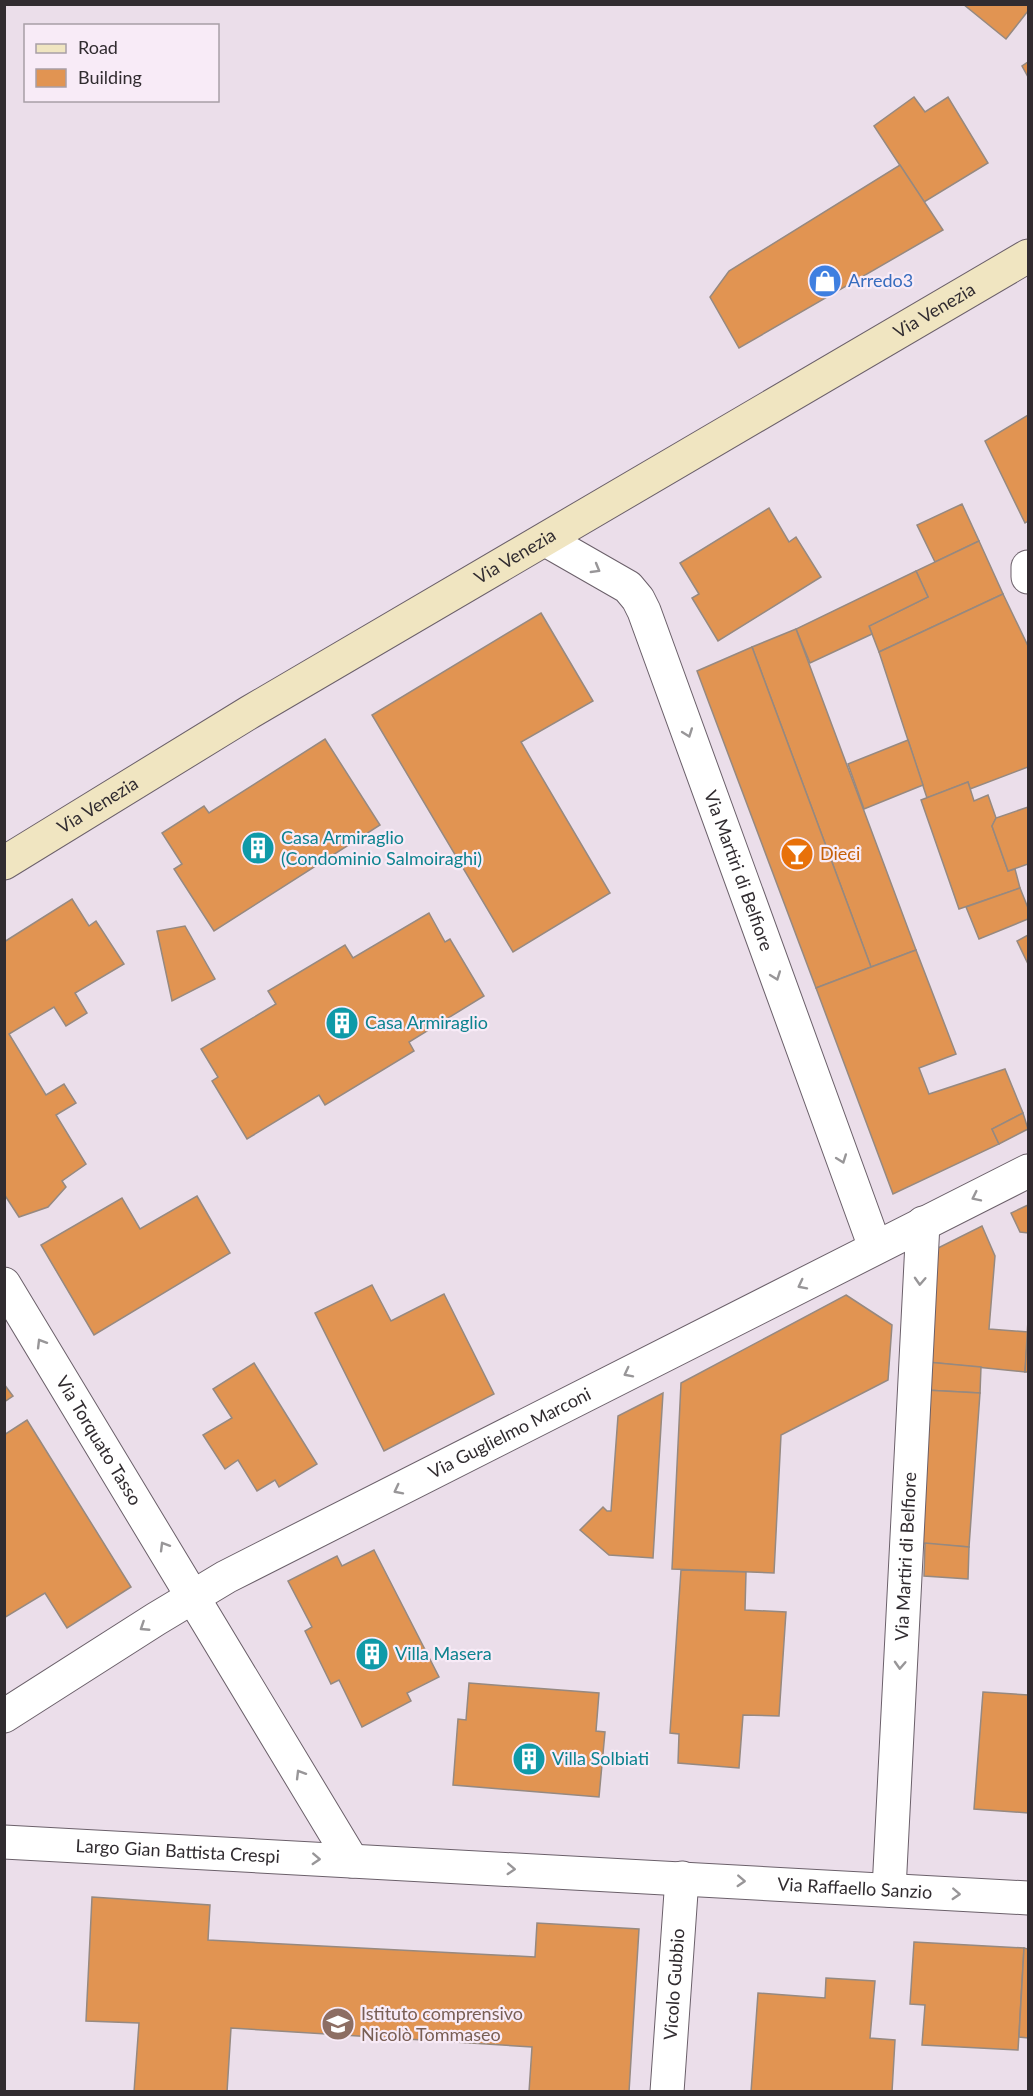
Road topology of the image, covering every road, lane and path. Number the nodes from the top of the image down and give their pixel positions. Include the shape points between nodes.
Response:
1 (1029, 256) edge
2 (546, 540) junction
3 (1029, 567) edge
4 (1029, 577) edge
5 (4, 863) edge
6 (1029, 1171) edge
7 (923, 1223) junction
8 (875, 1247) junction
9 (4, 1284) edge
10 (194, 1596) junction
11 (4, 1716) edge
12 (4, 1842) edge
13 (352, 1861) junction
14 (682, 1878) junction
15 (888, 1890) junction
16 (1029, 1898) edge
17 (667, 2091) edge

1 - 2 street, Via Venezia
2 - 5 street, Via Venezia via 250,711
2 -> 8 street, Via Martiri di Belfiore via 628,587 638,598
3 - 4 street
6 -> 7 street, Via Guglielmo Marconi
7 - 8 street, Via Guglielmo Marconi
7 -> 15 street, Via Martiri di Belfiore
8 -> 10 street, Via Guglielmo Marconi
10 -> 9 street, Via Torquato Tasso
10 -> 11 street, Via Guglielmo Marconi
13 -> 10 street
12 -> 13 street, Largo Gian Battista Crespi
13 -> 14 street, Largo Gian Battista Crespi
14 -> 15 street, Via Raffaello Sanzio
14 - 17 street, Vicolo Gubbio
15 -> 16 street, Via Raffaello Sanzio

